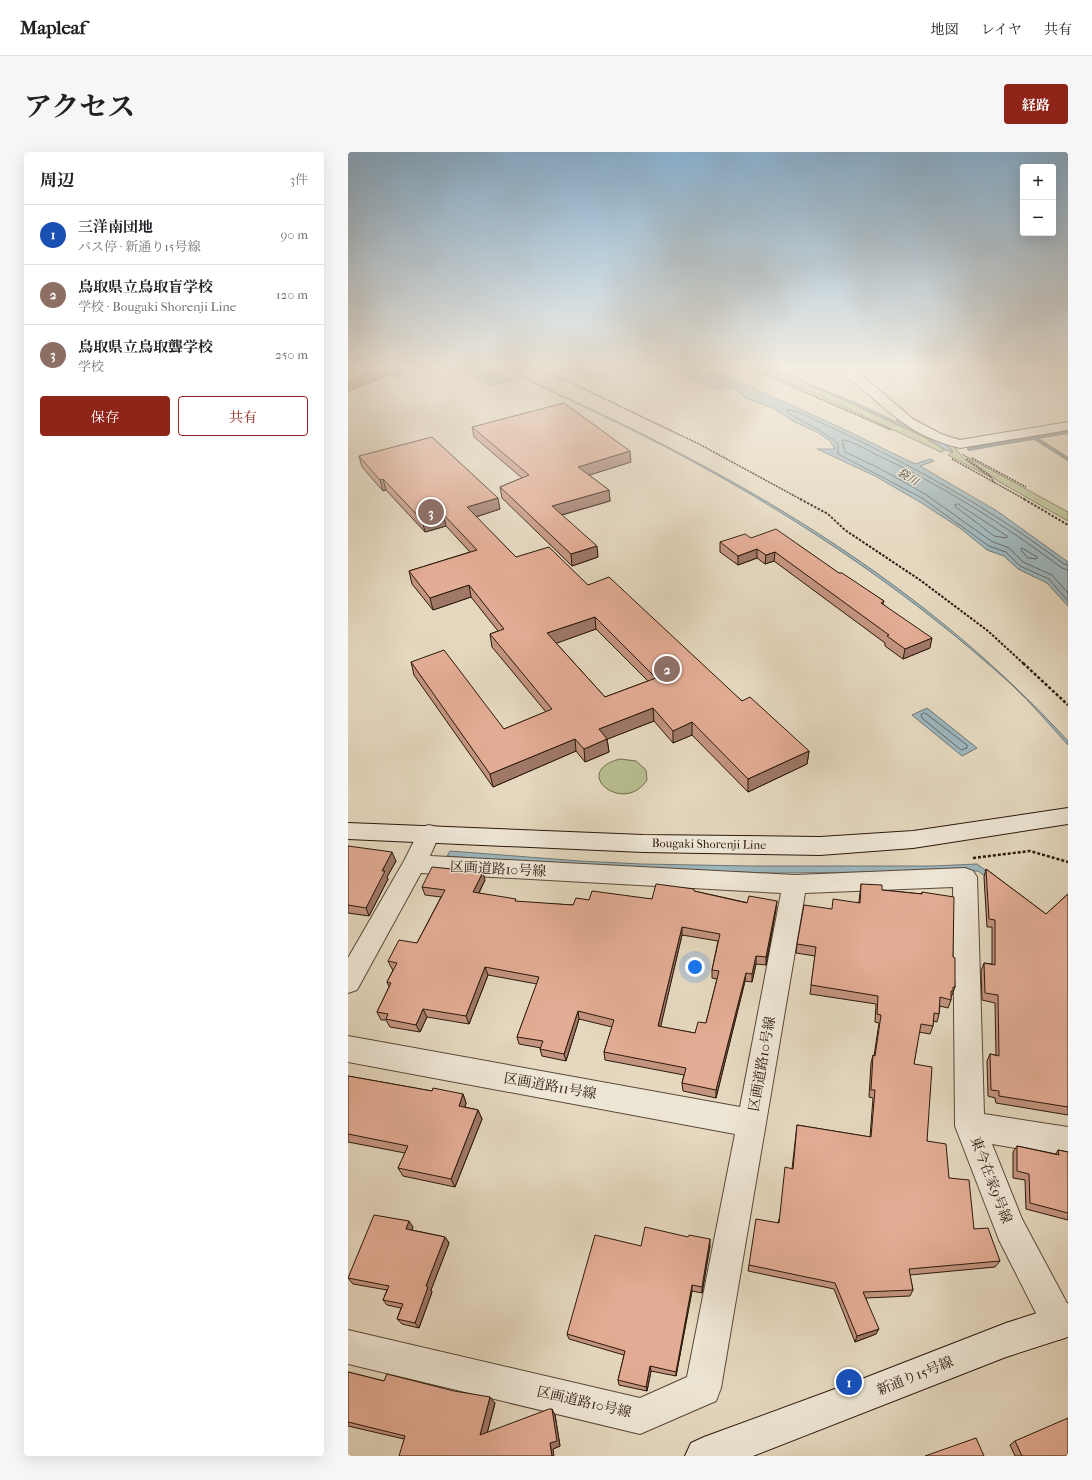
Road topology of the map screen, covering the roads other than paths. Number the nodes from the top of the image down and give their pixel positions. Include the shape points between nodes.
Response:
1 (921, 429) edge
2 (1054, 429) edge
3 (1068, 816) edge
4 (348, 831) edge
5 (429, 833) junction
6 (414, 864) junction
7 (795, 884) junction
8 (348, 982) edge
9 (348, 1049) edge
10 (751, 1123) junction
11 (970, 1126) junction
12 (1068, 1142) edge
13 (1063, 1321) edge
14 (348, 1347) edge
15 (714, 1454) edge

1 - 2 street via 960,448
3 - 5 street, Bougaki Shorenji Line via 917,839 821,846 651,843
4 - 5 street, Bougaki Shorenji Line
5 - 6 street
6 - 7 street, 区画道路10号線
6 - 8 street
7 - 10 street, 区画道路10号線
7 - 11 street via 965,877
9 - 10 street, 区画道路11号線
10 - 14 street, 区画道路10号線 via 703,1388 640,1416
11 - 12 street, 東今在家9号線
11 - 13 street, 東今在家9号線 via 1010,1229
13 - 15 street, 新通り15号線 via 1006,1340

